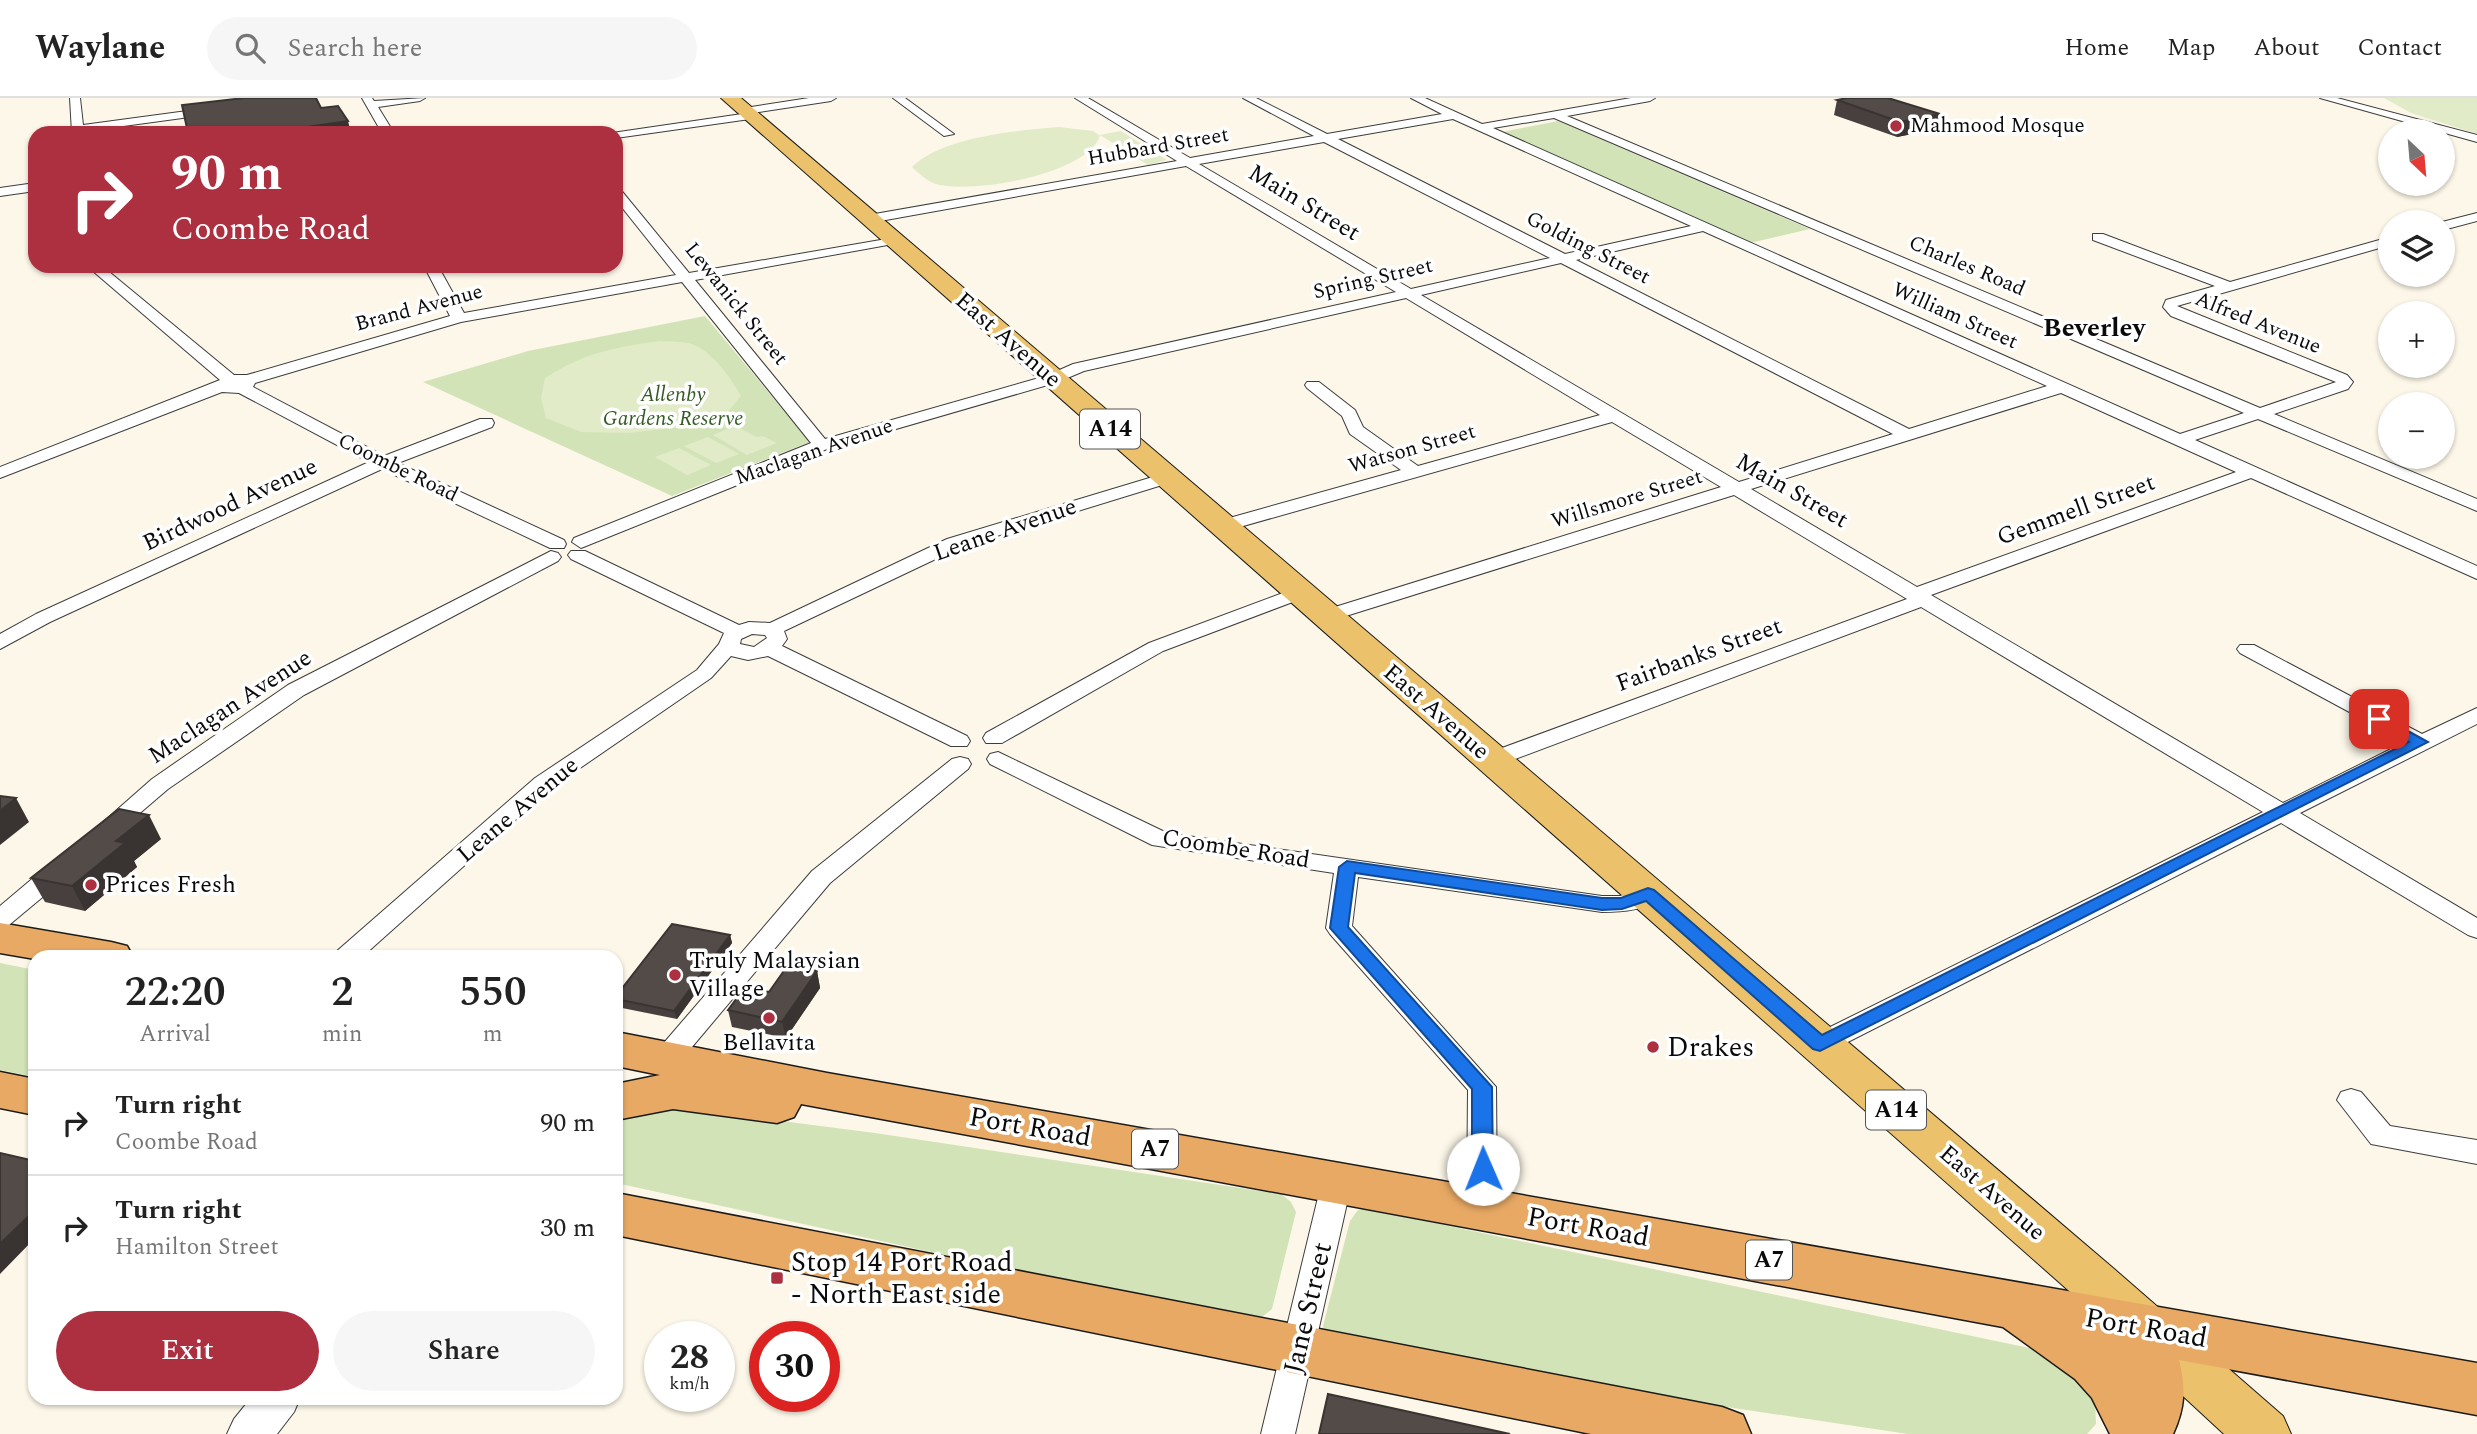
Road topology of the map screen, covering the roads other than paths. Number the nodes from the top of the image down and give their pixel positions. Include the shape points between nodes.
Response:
1 (75, 98) edge
2 (420, 98) edge
3 (831, 98) edge
4 (898, 98) edge
5 (1080, 98) edge
6 (1248, 98) edge
7 (1416, 98) edge
8 (1650, 98) edge
9 (2325, 98) edge
10 (267, 100) edge
11 (369, 101) edge
12 (741, 108) edge
13 (1454, 115) junction
14 (1556, 115) junction
15 (78, 126) edge
16 (108, 126) edge
17 (384, 126) edge
18 (1479, 126) junction
19 (623, 133) edge
20 (948, 134) dead end
21 (1324, 137) junction
22 (2477, 139) edge
23 (1185, 162) junction
24 (28, 188) edge
25 (0, 192) edge
26 (623, 199) edge
27 (2477, 217) edge
28 (869, 219) junction
29 (2455, 223) edge
30 (1705, 227) junction
31 (2098, 237) dead end
32 (893, 240) junction
33 (2378, 244) edge
34 (1562, 258) junction
35 (102, 273) edge
36 (435, 273) edge
37 (687, 276) junction
38 (2228, 286) junction
39 (1407, 293) junction
40 (459, 318) junction
41 (1052, 379) junction
42 (235, 383) junction
43 (1313, 385) dead end
44 (2062, 387) junction
45 (2259, 413) junction
46 (1614, 416) junction
47 (486, 423) dead end
48 (1910, 436) junction
49 (2179, 440) junction
50 (821, 445) junction
51 (382, 462) junction
52 (1414, 471) junction
53 (2252, 472) junction
54 (0, 473) edge
55 (1167, 478) junction
56 (1738, 488) junction
57 (2477, 506) edge
58 (1222, 526) junction
59 (580, 549) junction
60 (554, 550) junction
61 (2477, 573) edge
62 (1299, 593) junction
63 (1920, 596) junction
64 (1326, 616) junction
65 (733, 639) junction
66 (771, 639) junction
67 (0, 643) edge
68 (2247, 649) dead end
69 (2477, 715) edge
70 (2421, 742) junction
71 (996, 748) junction
72 (959, 752) junction
73 (1491, 760) junction
74 (2282, 813) junction
75 (1347, 867) junction
76 (1648, 894) junction
77 (0, 919) edge
78 (2477, 929) edge
79 (0, 938) edge
80 (70, 950) edge
81 (354, 950) edge
82 (1820, 1044) junction
83 (623, 1050) edge
84 (666, 1059) junction
85 (0, 1090) edge
86 (827, 1091) junction
87 (28, 1096) edge
88 (2351, 1100) dead end
89 (623, 1101) edge
90 (2477, 1152) edge
91 (1337, 1181) junction
92 (1482, 1207) junction
93 (623, 1214) edge
94 (2010, 1303) junction
95 (2143, 1326) junction
96 (1298, 1351) junction
97 (2477, 1389) edge
98 (273, 1405) edge
99 (250, 1434) edge
100 (1278, 1434) edge
101 (1722, 1434) edge
102 (2141, 1434) edge
103 (2263, 1434) edge

1 - 15 street
2 - 11 street
3 - 12 street
4 - 20 street
5 - 23 street, Main Street
6 - 21 street, Golding Street
7 - 13 street, William Street
8 - 14 street
9 - 22 street
10 - 16 street
11 - 17 street
12 - 19 street
12 - 28 main road, East Avenue / A14
13 - 18 street, William Street
13 - 21 street, Hubbard Street
14 - 18 street
14 - 45 street, Charles Road
18 - 30 street, William Street
21 - 23 street, Hubbard Street
21 - 34 street, Golding Street
23 - 28 street, Hubbard Street
23 - 39 street, Main Street
24 - 25 street
26 - 37 street, Lewanick Street
27 - 29 street
28 - 32 main road, East Avenue / A14
30 - 34 street, Spring Street
30 - 44 street, William Street
31 - 38 street
32 - 37 street, Brand Avenue
32 - 41 main road, East Avenue / A14
33 - 38 street, Alfred Avenue
34 - 39 street, Spring Street
34 - 48 street, Golding Street
35 - 42 street, Coombe Road
36 - 40 street
37 - 40 street, Brand Avenue
37 - 50 street, Lewanick Street
38 - 45 street, Alfred Avenue via 2170,307 2345,383
39 - 41 street, Spring Street via 1079,367
39 - 46 street, Main Street
40 - 42 street, Brand Avenue
41 - 50 street, Maclagan Avenue
41 - 55 main road, East Avenue / A14
42 - 51 street, Coombe Road
42 - 54 street, Brand Avenue
43 - 52 street via 1349,414 1356,430
44 - 48 street, Willsmore Street
44 - 49 street, William Street
45 - 49 street, Alfred Avenue
45 - 57 street, Charles Road
46 - 52 street, Watson Street
46 - 56 street, Main Street
47 - 51 street, Birdwood Avenue
48 - 56 street, Willsmore Street
49 - 53 street, William Street
50 - 59 street, Maclagan Avenue via 732,479
51 - 60 street, Coombe Road
51 - 67 street, Birdwood Avenue via 43,618
52 - 58 street, Watson Street
53 - 61 street, William Street
53 - 63 street, Gemmell Street
55 - 58 main road, East Avenue / A14
55 - 66 street, Leane Avenue via 954,543
56 - 63 street, Main Street
56 - 64 street, Willsmore Street
58 - 62 main road, East Avenue / A14
59 - 60 street via 562,559
59 - 65 street
60 - 77 street, Maclagan Avenue via 296,690 160,784
62 - 64 main road, East Avenue / A14
62 - 71 street via 1156,647
63 - 73 street, Fairbanks Street
63 - 74 street, Main Street
64 - 73 main road, East Avenue / A14
65 - 66 street via 759,628
65 - 81 street, Leane Avenue via 704,674 543,783
66 - 72 street
68 - 70 street
69 - 70 street
70 - 74 street
71 - 72 street via 978,735
71 - 72 street via 977,766
71 - 75 street, Coombe Road via 1161,840
72 - 84 street via 821,877
73 - 76 main road, East Avenue / A14
74 - 78 street, Main Street
74 - 82 street
75 - 76 street, Coombe Road via 1602,904 1622,904
75 - 92 street via 1339,928 1482,1087
76 - 82 main road, East Avenue / A14
79 - 80 highway
82 - 95 main road, East Avenue / A14
83 - 84 highway, Port Road / A7
84 - 86 highway, Port Road / A7
85 - 87 highway
86 - 89 highway via 798,1106 673,1091
86 - 91 highway, Port Road / A7
88 - 90 street via 2381,1136
91 - 92 highway, Port Road / A7
91 - 96 street, Jane Street
92 - 94 highway, Port Road / A7
93 - 96 highway
94 - 95 highway, Port Road / A7
94 - 102 highway via 2095,1361 2112,1380
95 - 97 highway, Port Road / A7
95 - 102 highway via 2156,1377 2153,1419
95 - 103 main road, A14
96 - 100 street, Jane Street
96 - 101 highway
98 - 99 street

